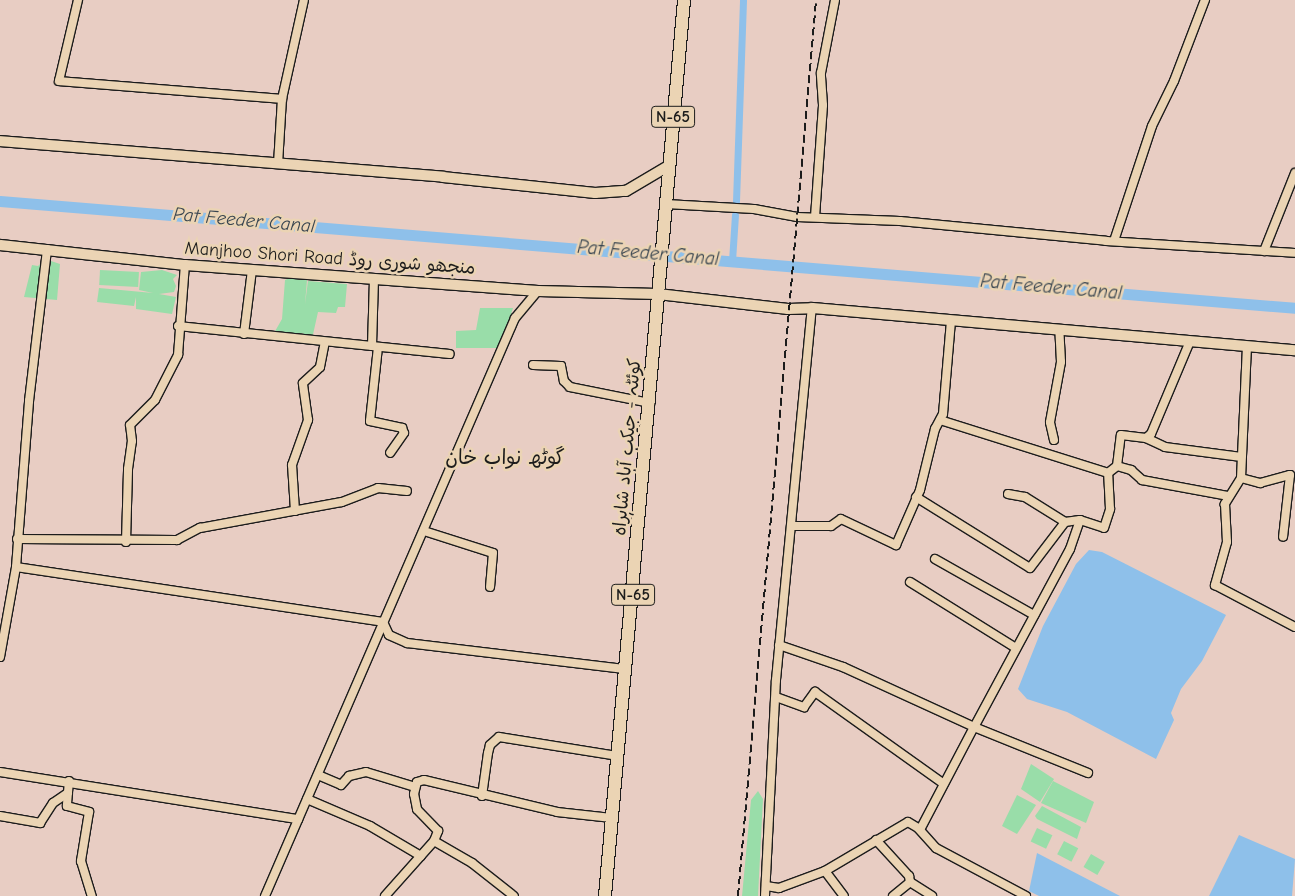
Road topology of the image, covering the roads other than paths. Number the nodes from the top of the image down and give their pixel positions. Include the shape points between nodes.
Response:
1 (78, 0) edge
2 (304, 0) edge
3 (684, 0) edge
4 (836, 0) edge
5 (1205, 0) edge
6 (282, 99) junction
7 (0, 141) edge
8 (278, 164) junction
9 (670, 165) junction
10 (1295, 173) edge
11 (666, 204) junction
12 (815, 217) junction
13 (1114, 241) junction
14 (0, 245) edge
15 (47, 249) junction
16 (1264, 251) junction
17 (1293, 251) edge
18 (185, 265) junction
19 (252, 270) junction
20 (374, 279) junction
21 (538, 290) junction
22 (658, 294) junction
23 (812, 308) junction
24 (951, 320) junction
25 (178, 326) junction
26 (1059, 329) junction
27 (244, 334) junction
28 (1190, 341) junction
29 (325, 342) junction
30 (375, 346) junction
31 (1247, 346) junction
32 (1295, 350) edge
33 (450, 354) dead end
34 (533, 365) dead end
35 (650, 403) junction
36 (940, 420) junction
37 (1146, 438) junction
38 (1054, 440) dead end
39 (390, 453) dead end
40 (1241, 457) junction
41 (1117, 466) junction
42 (1108, 473) junction
43 (1240, 478) junction
44 (407, 491) dead end
45 (1008, 494) dead end
46 (1228, 496) junction
47 (916, 497) junction
48 (295, 511) junction
49 (1080, 520) junction
50 (1065, 522) junction
51 (794, 526) junction
52 (424, 531) junction
53 (1283, 537) dead end
54 (17, 539) junction
55 (126, 542) junction
56 (936, 559) dead end
57 (16, 568) junction
58 (910, 582) dead end
59 (490, 587) dead end
60 (1034, 615) junction
61 (383, 622) junction
62 (1295, 627) edge
63 (779, 645) junction
64 (1016, 648) junction
65 (0, 657) edge
66 (626, 669) junction
67 (776, 697) junction
68 (974, 727) junction
69 (618, 756) junction
70 (0, 772) edge
71 (1088, 773) dead end
72 (318, 775) junction
73 (69, 781) junction
74 (944, 784) junction
75 (415, 787) junction
76 (68, 793) junction
77 (482, 796) junction
78 (307, 799) junction
79 (0, 816) edge
80 (612, 818) junction
81 (298, 819) junction
82 (920, 830) junction
83 (876, 840) junction
84 (434, 841) junction
85 (422, 856) junction
86 (825, 871) junction
87 (910, 882) junction
88 (766, 886) junction
89 (92, 896) edge
90 (265, 896) edge
91 (385, 896) edge
92 (514, 896) edge
93 (605, 896) edge
94 (765, 896) edge
95 (844, 896) edge
96 (893, 896) edge
97 (932, 896) edge
98 (1026, 896) edge

1 - 6 street via 59,81
2 - 6 street
3 - 9 highway, کوئٹہ - جیکب آباد شاہراہ / N-65
4 - 12 street via 821,73 823,105
5 - 13 street via 1174,81 1152,126
6 - 8 street
7 - 8 street
8 - 9 street via 595,193 626,191
9 - 11 highway, کوئٹہ - جیکب آباد شاہراہ / N-65
10 - 16 street
11 - 12 street via 754,209
11 - 22 highway, کوئٹہ - جیکب آباد شاہراہ / N-65
12 - 13 street via 900,221
13 - 16 street
14 - 15 street, Manjhoo Shori Road منجھو شوری روڈ
15 - 18 street, Manjhoo Shori Road منجھو شوری روڈ
15 - 54 street
16 - 17 street
18 - 19 street, Manjhoo Shori Road منجھو شوری روڈ
18 - 25 street
19 - 20 street, Manjhoo Shori Road منجھو شوری روڈ
19 - 27 street
20 - 21 street, Manjhoo Shori Road منجھو شوری روڈ
20 - 30 street
21 - 22 street, Manjhoo Shori Road منجھو شوری روڈ
21 - 52 street via 515,318
22 - 23 street, Manjhoo Shori Road منجھو شوری روڈ via 788,309
22 - 35 highway, کوئٹہ - جیکب آباد شاہراہ / N-65
23 - 24 street, Manjhoo Shori Road منجھو شوری روڈ
23 - 51 street
24 - 26 street, Manjhoo Shori Road منجھو شوری روڈ
24 - 36 street
25 - 27 street
25 - 55 street via 178,355 166,380 155,400 130,425 132,441
26 - 28 street, Manjhoo Shori Road منجھو شوری روڈ
26 - 38 street via 1061,362 1050,422
27 - 29 street
28 - 31 street, Manjhoo Shori Road منجھو شوری روڈ
28 - 37 street via 1160,416
29 - 30 street
29 - 48 street via 320,367 303,383 308,420 292,465
30 - 33 street
30 - 39 street via 370,421 402,428 404,433
31 - 32 street, Manjhoo Shori Road منجھو شوری روڈ
31 - 40 street
34 - 35 street via 561,366 564,381 570,387
35 - 66 highway, کوئٹہ - جیکب آباد شاہراہ / N-65
36 - 42 street
36 - 47 street
37 - 40 street via 1165,447
37 - 41 street via 1121,435
40 - 43 street
41 - 42 street
41 - 46 street via 1131,470 1142,480
42 - 49 street via 1110,509 1104,528
43 - 46 street
43 - 53 street via 1260,483 1290,475
44 - 48 street via 378,488 342,502
45 - 50 street via 1025,497
46 - 62 street via 1225,504 1227,542 1215,585
47 - 50 street via 1030,568
47 - 51 street via 896,545 841,519 832,526
48 - 55 street via 200,528 177,540
49 - 50 street
49 - 60 street via 1070,549
51 - 63 street
52 - 59 street via 493,553
52 - 61 street
54 - 55 street
54 - 57 street
56 - 60 street
57 - 61 street
57 - 65 street
58 - 64 street
60 - 64 street
61 - 66 street via 389,635 407,643
61 - 72 street
63 - 67 street
63 - 68 street via 843,667
64 - 68 street
66 - 69 highway, کوئٹہ - جیکب آباد شاہراہ / N-65
67 - 74 street via 804,707 815,692
67 - 88 street
68 - 71 street
68 - 74 street
69 - 77 street via 499,737 490,745
69 - 80 highway, کوئٹہ - جیکب آباد شاہراہ / N-65
70 - 73 street
72 - 75 street via 341,785 349,776 366,772
72 - 78 street
73 - 76 street
73 - 81 street
74 - 82 street
75 - 77 street via 424,780
75 - 84 street via 417,809 438,831
76 - 79 street via 53,803 40,823
76 - 89 street via 67,806 89,812 81,861
77 - 80 street via 557,812
78 - 81 street
78 - 85 street via 370,826
80 - 93 highway, کوئٹہ - جیکب آباد شاہراہ / N-65
81 - 90 street
82 - 83 street via 908,822
82 - 98 street via 936,848
83 - 86 street
83 - 87 street via 909,876
84 - 85 street
84 - 92 street via 472,864
85 - 91 street
86 - 88 street via 779,888
86 - 95 street
87 - 96 street
87 - 97 street
88 - 94 street

